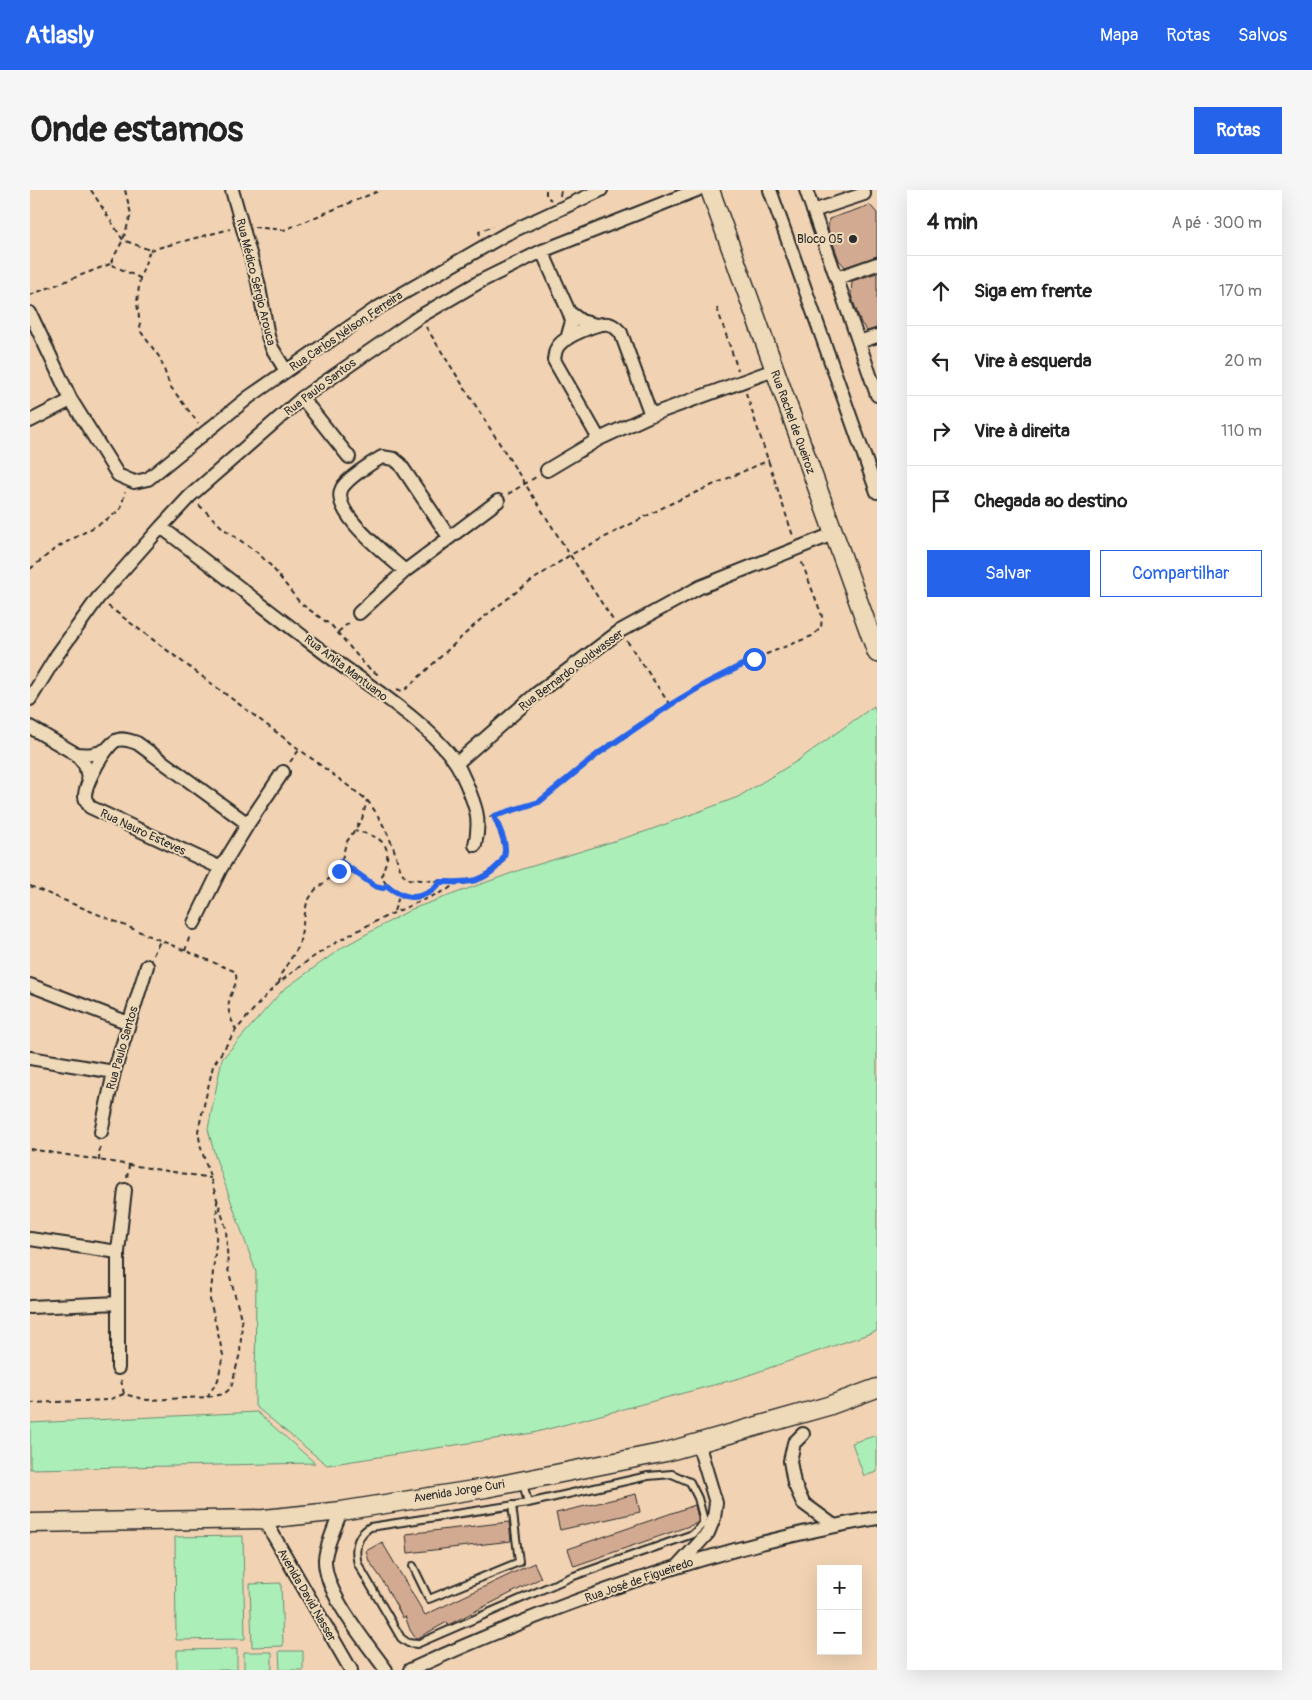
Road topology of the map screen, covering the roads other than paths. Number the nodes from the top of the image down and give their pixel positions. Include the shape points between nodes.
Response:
1 (232, 190) edge
2 (601, 190) edge
3 (697, 190) edge
4 (710, 190) edge
5 (770, 190) edge
6 (806, 190) edge
7 (864, 194) dead end
8 (813, 211) junction
9 (542, 252) junction
10 (877, 264) edge
11 (837, 278) junction
12 (569, 312) junction
13 (30, 313) edge
14 (596, 325) junction
15 (877, 336) edge
16 (567, 339) junction
17 (859, 342) junction
18 (871, 359) edge
19 (774, 370) junction
20 (286, 371) junction
21 (877, 395) edge
22 (302, 398) junction
23 (71, 400) junction
24 (651, 415) junction
25 (30, 421) edge
26 (599, 439) junction
27 (349, 457) junction
28 (373, 462) junction
29 (546, 470) dead end
30 (349, 482) junction
31 (877, 492) edge
32 (498, 501) dead end
33 (161, 527) junction
34 (834, 534) junction
35 (449, 537) junction
36 (405, 571) junction
37 (359, 613) dead end
38 (877, 653) edge
39 (30, 699) edge
40 (30, 727) edge
41 (107, 749) junction
42 (76, 754) junction
43 (457, 764) junction
44 (283, 772) dead end
45 (90, 781) junction
46 (248, 824) junction
47 (475, 845) dead end
48 (221, 868) junction
49 (194, 923) dead end
50 (147, 966) dead end
51 (30, 985) edge
52 (128, 1023) junction
53 (30, 1058) edge
54 (114, 1072) junction
55 (101, 1132) dead end
56 (125, 1190) dead end
57 (30, 1239) edge
58 (118, 1252) junction
59 (118, 1303) junction
60 (30, 1307) edge
61 (118, 1368) dead end
62 (877, 1388) edge
63 (802, 1434) dead end
64 (698, 1443) junction
65 (522, 1481) junction
66 (528, 1503) junction
67 (512, 1505) junction
68 (341, 1511) junction
69 (877, 1518) edge
70 (264, 1519) junction
71 (30, 1523) edge
72 (833, 1526) junction
73 (679, 1565) junction
74 (413, 1566) dead end
75 (350, 1670) edge
76 (386, 1670) edge
77 (410, 1670) edge

1 - 20 street, Rua Médico Sérgio Arouca via 258,282 268,336
2 - 20 street, Rua Carlos Nélson Ferreira via 506,234 417,285 374,310
3 - 9 street, Rua Paulo Santos
4 - 19 street, Rua Rachel de Queiroz
5 - 31 street
6 - 8 street
7 - 8 street
8 - 11 street
9 - 12 street
9 - 22 street, Rua Paulo Santos via 481,281 419,317
10 - 11 street
11 - 17 street
12 - 14 street via 581,322
12 - 16 street via 572,322
13 - 23 street
14 - 16 street
14 - 24 street via 606,323 621,332
15 - 17 street
16 - 26 street via 559,344 554,360
17 - 18 street
18 - 21 street
19 - 24 street
19 - 34 street, Rua Rachel de Queiroz
20 - 23 street, Rua Carlos Nélson Ferreira via 148,479 131,481 118,475
22 - 27 street
22 - 33 street, Rua Paulo Santos via 190,496
23 - 25 street
24 - 26 street
26 - 29 street
27 - 28 street
27 - 30 street
28 - 30 street
28 - 35 street via 388,457 400,464
30 - 36 street via 340,496 345,512
32 - 35 street
33 - 39 street, Rua Paulo Santos via 98,598
33 - 43 street, Rua Anita Mantuano via 413,719
34 - 38 street, Rua Rachel de Queiroz
34 - 43 street, Rua Bernardo Goldwasser via 700,587 620,631 536,694
35 - 36 street
36 - 37 street
40 - 42 street, Rua Nauro Esteves
41 - 42 street via 92,755
41 - 45 street, Rua Nauro Esteves
41 - 46 street via 118,740 137,743
42 - 45 street, Rua Nauro Esteves via 85,765
43 - 47 street, Rua Anita Mantuano via 476,807
44 - 46 street
45 - 48 street, Rua Nauro Esteves via 85,796 90,807
46 - 48 street
48 - 49 street
50 - 52 street, Rua Paulo Santos
51 - 52 street
52 - 54 street, Rua Paulo Santos
53 - 54 street
54 - 55 street, Rua Paulo Santos
56 - 58 street
57 - 58 street
58 - 59 street
59 - 60 street
59 - 61 street
62 - 64 street, Avenida Jorge Curi via 828,1406
63 - 72 street via 794,1443 790,1461 794,1483 804,1503
64 - 65 street, Avenida Jorge Curi
64 - 73 street via 716,1503 714,1518 708,1533
65 - 66 lane
65 - 68 street, Avenida Jorge Curi
66 - 67 lane
66 - 67 lane via 648,1476 672,1474 690,1482 703,1517 702,1524 693,1534 572,1577 417,1644 400,1638 358,1564 355,1554 361,1534 370,1527 388,1523
67 - 74 lane via 519,1562 429,1599
68 - 70 street, Avenida Jorge Curi
68 - 76 street, Avenida David Nasser via 325,1557 326,1574 338,1602
69 - 72 street, Rua José de Figueiredo
70 - 71 street, Avenida Jorge Curi
70 - 75 street, Avenida David Nasser
72 - 73 street, Rua José de Figueiredo
73 - 77 street, Rua José de Figueiredo via 576,1602

